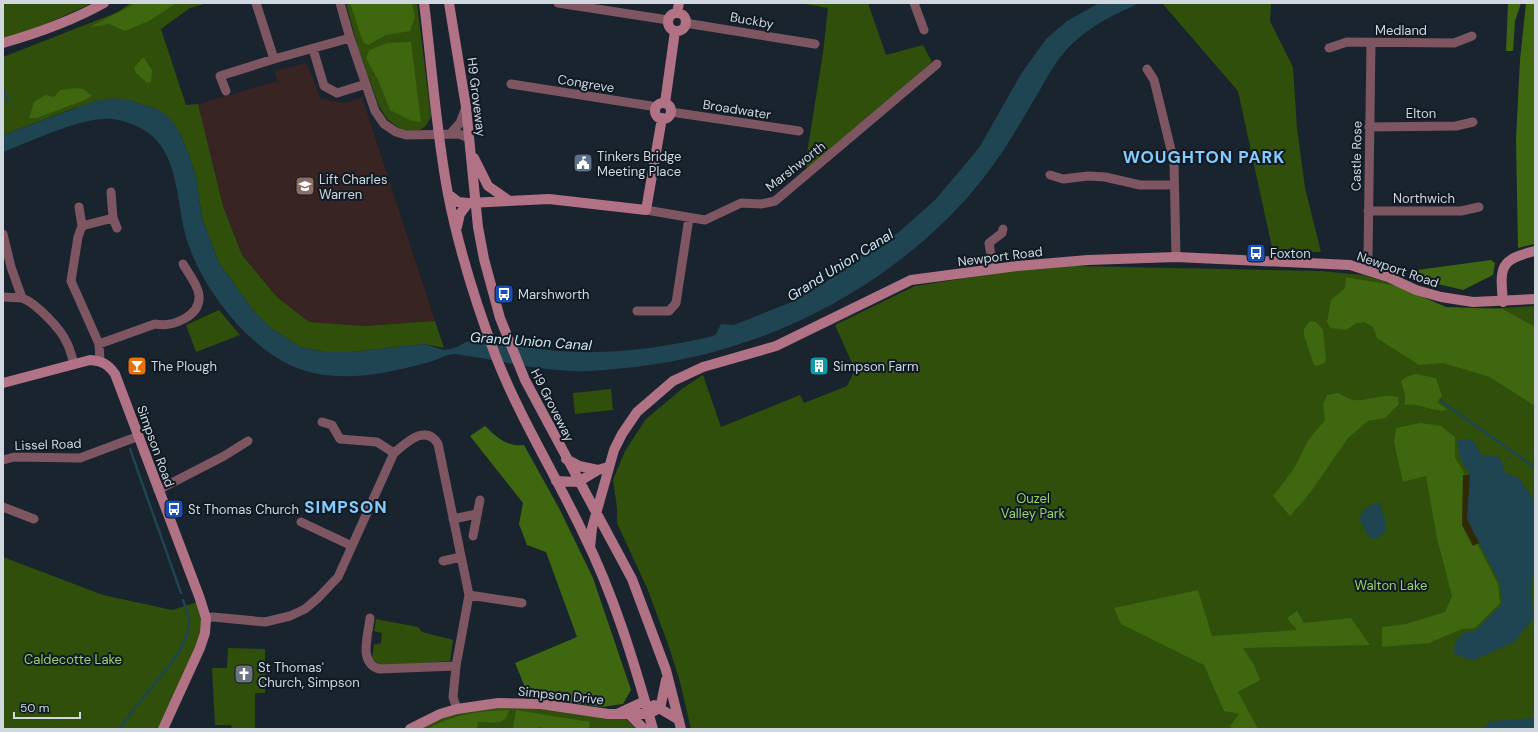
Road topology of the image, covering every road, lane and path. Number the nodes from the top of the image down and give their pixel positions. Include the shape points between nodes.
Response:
1 (104, 3) edge
2 (256, 3) edge
3 (340, 3) edge
4 (424, 3) edge
5 (449, 3) edge
6 (558, 3) edge
7 (914, 3) edge
8 (678, 8) edge
9 (668, 20) junction
10 (686, 23) junction
11 (924, 30) dead end
12 (674, 31) junction
13 (1472, 36) dead end
14 (350, 38) junction
15 (1371, 42) junction
16 (3, 43) edge
17 (815, 44) dead end
18 (1329, 48) dead end
19 (313, 49) junction
20 (274, 59) junction
21 (937, 64) dead end
22 (1147, 69) dead end
23 (366, 84) junction
24 (512, 84) dead end
25 (226, 91) dead end
26 (665, 103) junction
27 (466, 107) junction
28 (655, 109) junction
29 (671, 112) junction
30 (662, 118) junction
31 (1473, 122) dead end
32 (1369, 127) junction
33 (799, 131) dead end
34 (439, 134) junction
35 (450, 134) junction
36 (470, 144) junction
37 (1050, 175) dead end
38 (477, 177) junction
39 (1174, 185) junction
40 (448, 191) junction
41 (111, 192) dead end
42 (508, 200) junction
43 (472, 203) junction
44 (1479, 207) dead end
45 (78, 208) dead end
46 (646, 210) junction
47 (1368, 212) junction
48 (113, 218) junction
49 (689, 218) junction
50 (82, 226) junction
51 (117, 228) dead end
52 (456, 229) junction
53 (1003, 229) dead end
54 (3, 234) edge
55 (1535, 251) edge
56 (1176, 257) junction
57 (183, 264) dead end
58 (993, 269) junction
59 (1366, 269) junction
60 (3, 297) edge
61 (22, 298) junction
62 (1535, 299) edge
63 (1503, 302) junction
64 (637, 311) dead end
65 (99, 344) junction
66 (100, 360) junction
67 (74, 364) junction
68 (3, 383) edge
69 (322, 422) dead end
70 (139, 436) junction
71 (248, 441) dead end
72 (394, 453) junction
73 (566, 459) junction
74 (3, 460) edge
75 (603, 469) junction
76 (556, 481) junction
77 (578, 482) junction
78 (158, 490) junction
79 (480, 500) dead end
80 (3, 507) edge
81 (597, 513) junction
82 (477, 514) junction
83 (34, 519) dead end
84 (453, 519) junction
85 (301, 522) dead end
86 (473, 536) dead end
87 (352, 546) junction
88 (590, 548) junction
89 (461, 557) junction
90 (443, 561) dead end
91 (469, 595) junction
92 (522, 603) dead end
93 (206, 618) junction
94 (370, 618) dead end
95 (456, 666) junction
96 (666, 670) junction
97 (645, 701) junction
98 (659, 707) junction
99 (457, 709) junction
100 (624, 714) junction
101 (648, 714) junction
102 (680, 724) edge
103 (162, 729) edge
104 (410, 729) edge
105 (644, 729) edge
106 (653, 729) edge

1 - 16 street via 80,16
2 - 20 street
3 - 14 street
4 - 34 street
5 - 27 street, H9 Groveway
6 - 9 street
7 - 11 street
8 - 9 street
8 - 10 street
9 - 12 street
10 - 12 street via 683,28
10 - 17 street, Buckby
12 - 26 street
13 - 15 street, Medland via 1454,43
14 - 19 street
14 - 23 street
15 - 18 street, Medland via 1347,42
15 - 32 street, Castle Rose
19 - 20 street
19 - 23 street via 324,86 337,93
20 - 25 street via 220,76
21 - 49 street, Marshworth via 775,201 761,204 741,203 705,220
22 - 39 street via 1154,80 1172,147
23 - 34 street via 375,111 384,124 406,135
24 - 28 street, Congreve via 651,106
26 - 28 street via 659,104
26 - 29 street via 669,105
27 - 35 street via 458,126
27 - 36 street, H9 Groveway
28 - 30 street via 656,115
29 - 30 street via 669,116
29 - 33 street, Broadwater
30 - 46 street
31 - 32 street, Elton via 1456,126
32 - 47 street, Castle Rose
34 - 35 street
34 - 40 street
35 - 36 street via 459,134
36 - 38 street, H9 Groveway
37 - 39 street via 1063,179 1105,177 1140,185
38 - 42 street
38 - 43 street, H9 Groveway
39 - 56 street
40 - 43 street via 458,202
40 - 52 street
41 - 48 street
42 - 43 street, Marshworth
42 - 46 street, Marshworth via 562,199
43 - 52 street via 460,214
43 - 73 street, H9 Groveway via 500,318 537,406
44 - 47 street, Northwich via 1460,211
45 - 50 street
46 - 49 street, Marshworth
47 - 59 street, Castle Rose
48 - 50 street
48 - 51 street
49 - 64 street via 674,290 676,303 669,311
50 - 65 street via 71,281
52 - 76 street via 465,264 497,358
53 - 58 street via 1002,233 989,243
54 - 61 street
55 - 63 street via 1507,261 1502,269
56 - 58 street, Newport Road via 1088,260
56 - 59 street, Newport Road via 1341,265
57 - 65 street via 199,294 198,305 193,312 172,324 155,324
58 - 75 street, Newport Road via 911,280 776,346 703,367 673,381 637,412
59 - 63 street, Newport Road via 1416,290 1441,297 1473,302
60 - 61 street
61 - 67 street via 30,301 60,331 67,342
62 - 63 street, Newport Road
65 - 66 street
66 - 67 street
66 - 70 street, Simpson Road via 110,366 115,374
67 - 68 street
69 - 72 street via 332,424 340,439 377,442
70 - 74 street, Lissel Road via 80,458 14,457
70 - 78 street, Simpson Road
71 - 78 street
72 - 84 street via 419,435 428,434 434,437 438,444
72 - 87 street
73 - 75 street via 579,466
73 - 77 street, H9 Groveway
75 - 77 street
75 - 81 street, Newport Road
76 - 77 street
76 - 88 street
77 - 81 street, H9 Groveway
78 - 93 street, Simpson Road via 200,596
79 - 82 street
80 - 83 street
81 - 88 street, Newport Road via 590,536
81 - 96 street, H9 Groveway via 632,579
82 - 84 street
82 - 86 street
84 - 89 street
85 - 87 street
87 - 93 street via 338,577 305,609 290,616 265,622
88 - 97 street via 621,623
89 - 90 street
89 - 91 street
91 - 92 street
91 - 95 street
93 - 103 street, Simpson Road via 200,648
94 - 95 street via 366,653 372,668
95 - 99 street via 453,697
96 - 98 street via 665,690
96 - 102 street, H9 Groveway
97 - 98 street
97 - 100 street, Simpson Drive
97 - 101 street
98 - 101 street
98 - 102 street
99 - 100 street, Simpson Drive via 514,702
99 - 104 street, Simpson Drive via 440,714
100 - 101 street, Simpson Drive
100 - 105 street
101 - 106 street

